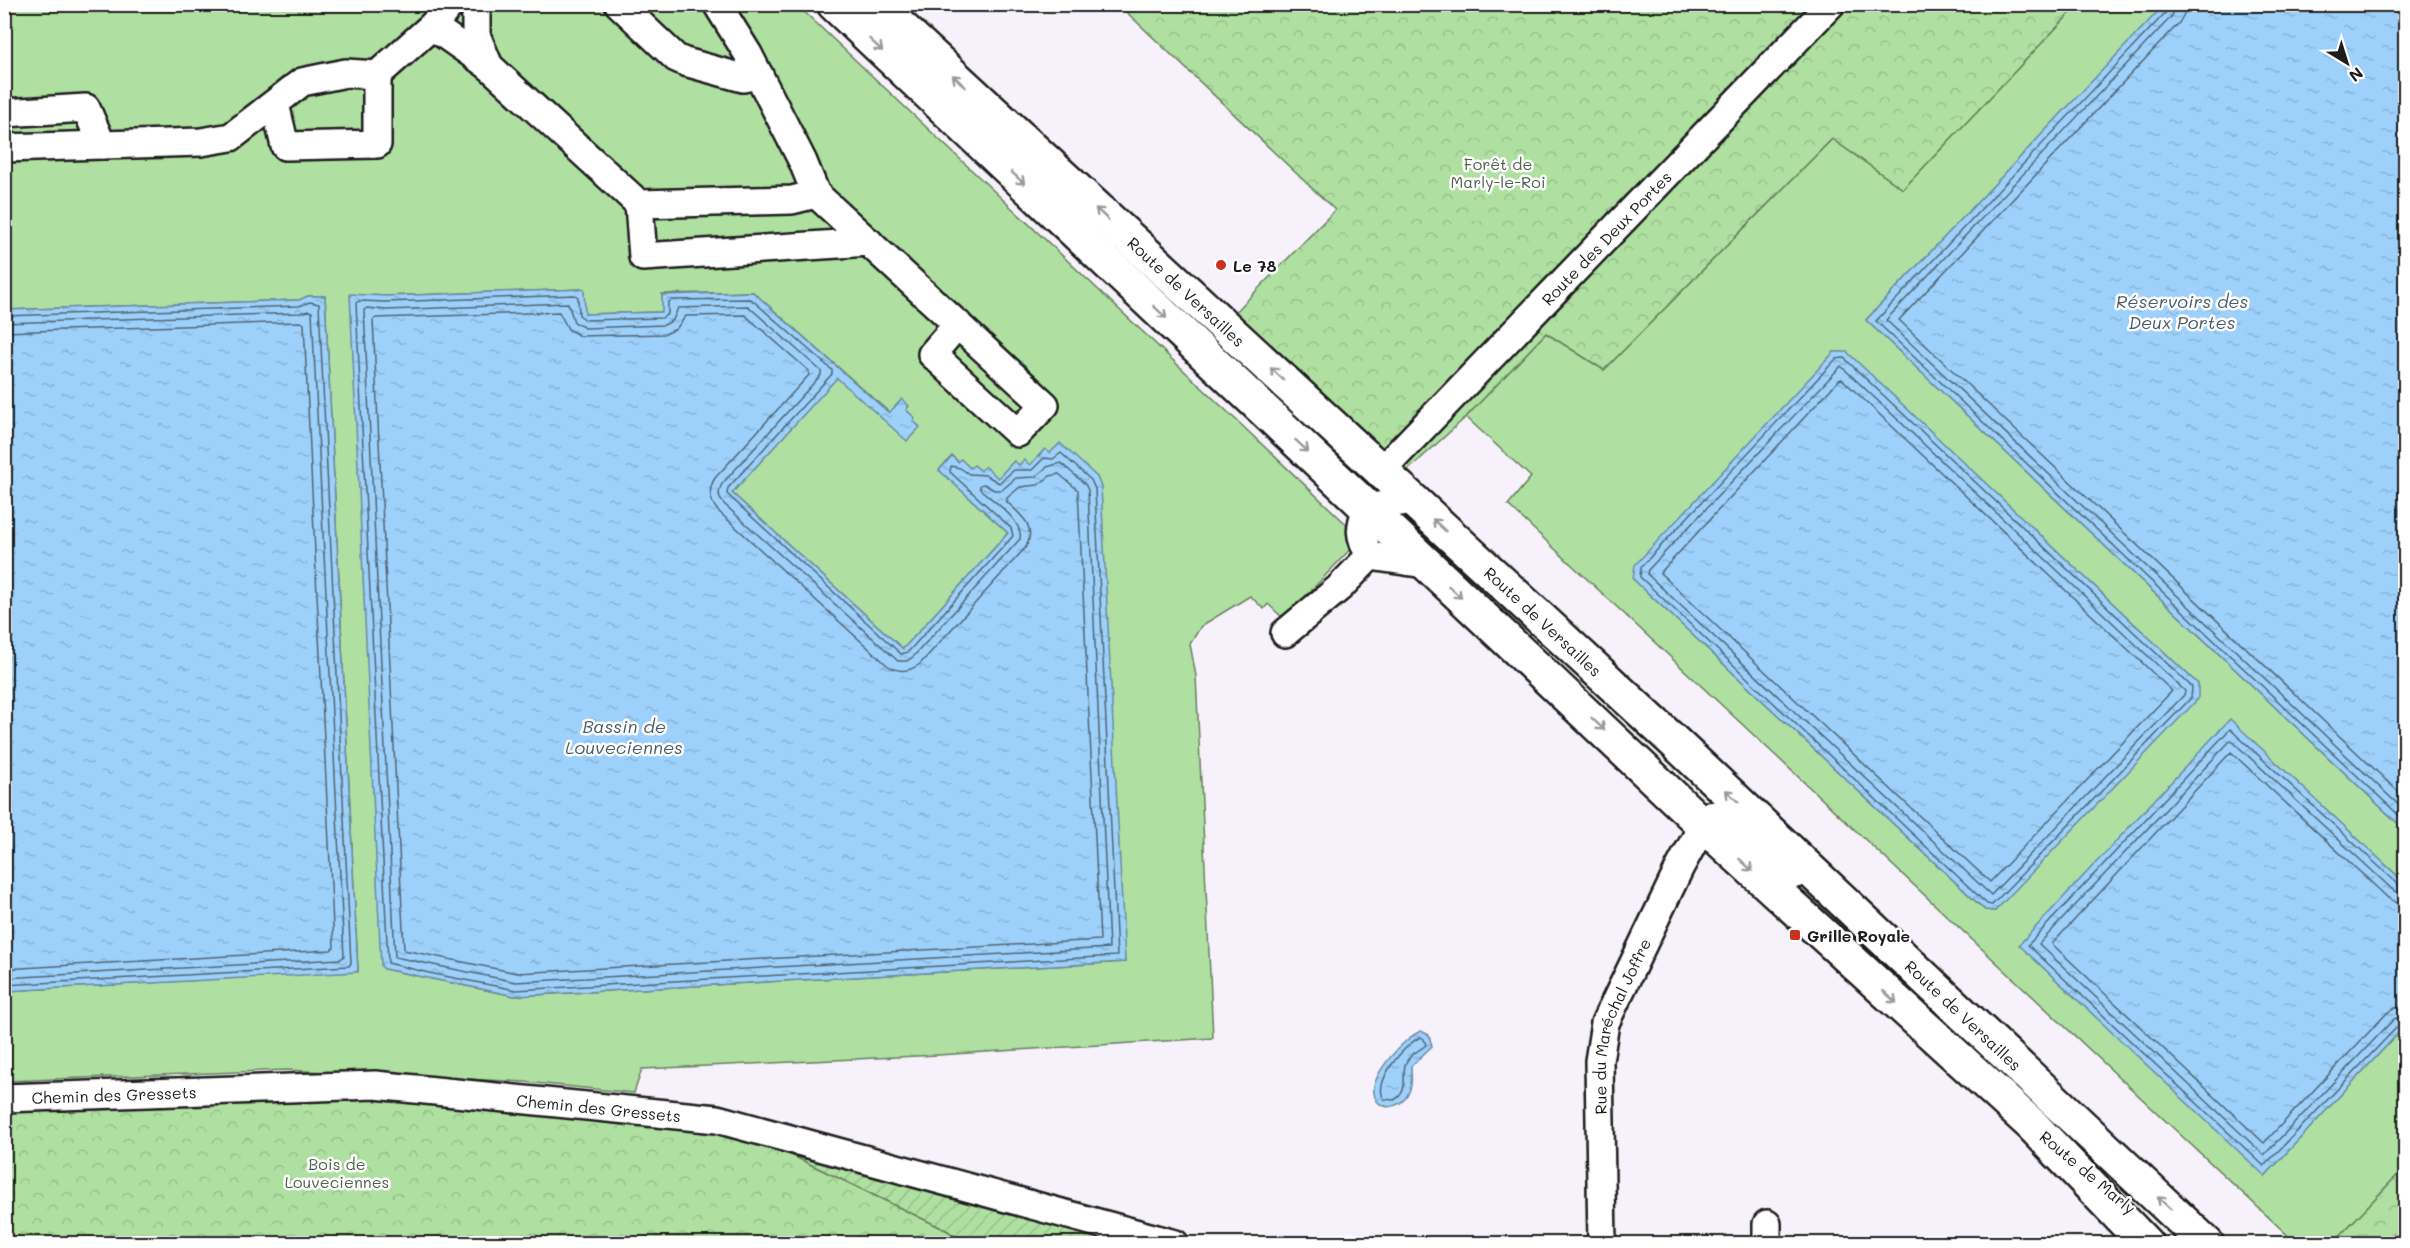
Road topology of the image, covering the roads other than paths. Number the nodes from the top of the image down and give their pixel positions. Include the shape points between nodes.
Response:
1 (451, 4) edge
2 (474, 4) edge
3 (619, 4) edge
4 (717, 4) edge
5 (834, 4) edge
6 (876, 4) edge
7 (1831, 4) edge
8 (432, 26) junction
9 (489, 66) junction
10 (376, 75) junction
11 (759, 75) junction
12 (275, 104) junction
13 (4, 113) edge
14 (102, 145) junction
15 (4, 148) edge
16 (816, 194) junction
17 (639, 204) junction
18 (869, 242) junction
19 (958, 324) dead end
20 (1381, 471) junction
21 (1412, 500) junction
22 (1367, 507) junction
23 (1370, 556) junction
24 (1425, 564) junction
25 (1285, 633) dead end
26 (1703, 825) junction
27 (1837, 895) junction
28 (4, 1098) edge
29 (2032, 1125) junction
30 (1175, 1244) edge
31 (1602, 1244) edge
32 (2146, 1244) edge
33 (2171, 1244) edge
34 (2207, 1244) edge

1 - 8 street
2 - 8 street
2 - 9 street via 476,35
3 - 11 street via 676,58 742,78
4 - 11 street
5 -> 22 main road, Route de Versailles
20 -> 6 main road, Route de Versailles
7 - 20 street, Route des Deux Portes
8 - 9 street
8 - 10 street
9 - 17 street
10 - 12 street via 345,73 302,82
10 - 12 street via 377,144 285,146
11 - 16 street
12 - 14 street via 231,137 201,142
13 - 14 street via 86,108
14 - 15 street
16 - 17 street via 792,200
16 - 18 street
17 - 18 street via 643,257
18 - 19 street
20 - 21 main road, Route de Versailles
21 - 22 street
27 -> 21 main road, Route de Versailles
22 - 23 street via 1360,538
22 - 24 main road, Route de Versailles
23 - 24 street
23 - 25 street
24 -> 26 main road, Route de Versailles
26 - 27 street via 1708,816 1718,815 1803,879
26 -> 29 main road, Route de Versailles
26 - 31 street, Rue du Maréchal Joffre via 1601,1034
34 -> 27 main road, Route de Versailles
28 - 30 street, Chemin des Gressets via 375,1085 717,1119
29 - 32 main road, Route de Versailles
29 - 33 main road, Route de Marly via 2063,1146

